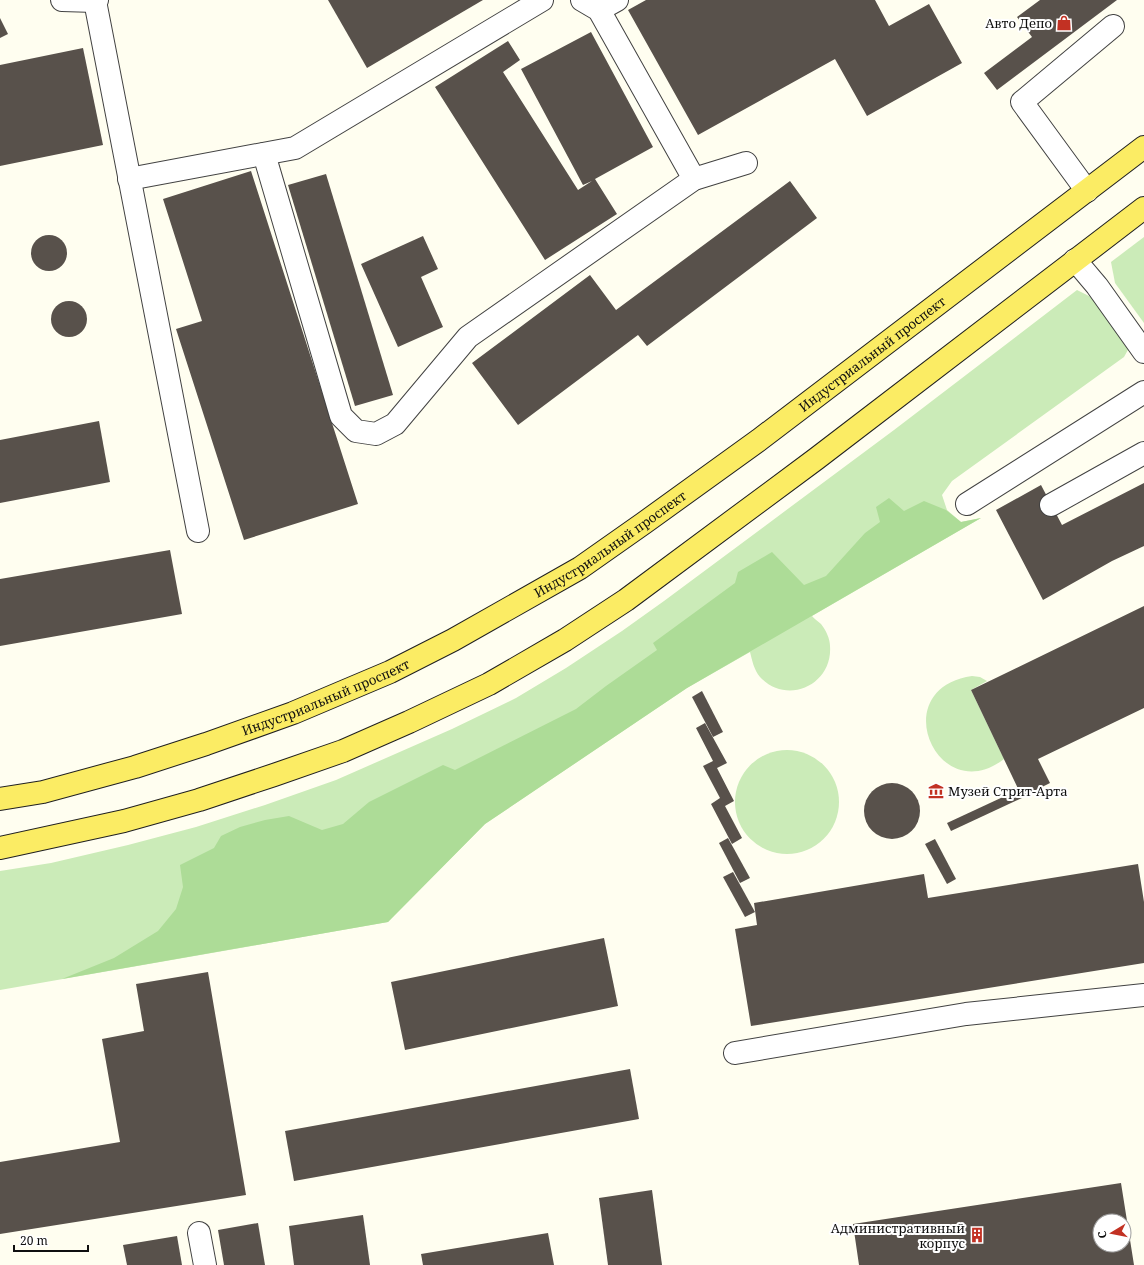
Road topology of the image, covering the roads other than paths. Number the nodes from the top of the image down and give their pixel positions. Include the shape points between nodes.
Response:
1 (62, 0) edge
2 (542, 0) edge
3 (96, 1) edge
4 (599, 3) edge
5 (1113, 26) dead end
6 (1144, 147) edge
7 (264, 154) junction
8 (746, 163) dead end
9 (130, 179) junction
10 (694, 179) junction
11 (1087, 191) junction
12 (1144, 208) edge
13 (1075, 260) junction
14 (1144, 352) edge
15 (1144, 392) edge
16 (1144, 453) edge
17 (967, 504) dead end
18 (1051, 505) dead end
19 (198, 531) dead end
20 (0, 799) edge
21 (0, 848) edge
22 (1144, 995) edge
23 (735, 1053) dead end
24 (199, 1233) dead end
25 (206, 1265) edge

1 - 3 lane
2 - 7 lane via 295,148
3 - 9 lane
4 - 10 lane
5 - 11 lane via 1022,102
6 - 11 main road, Индустриальный проспект
7 - 9 lane
7 - 10 lane via 341,416 356,431 376,434 395,424 468,337
8 - 10 lane
9 - 19 lane
11 - 20 main road, Индустриальный проспект via 759,440 644,523 580,568 452,640 390,672 307,707 206,744 135,767 43,792
12 - 13 main road
13 - 14 lane
13 - 21 main road via 816,459 626,600 565,640 489,684 343,751 274,775 124,821
15 - 17 lane
16 - 18 lane
22 - 23 lane via 966,1014
24 - 25 lane

